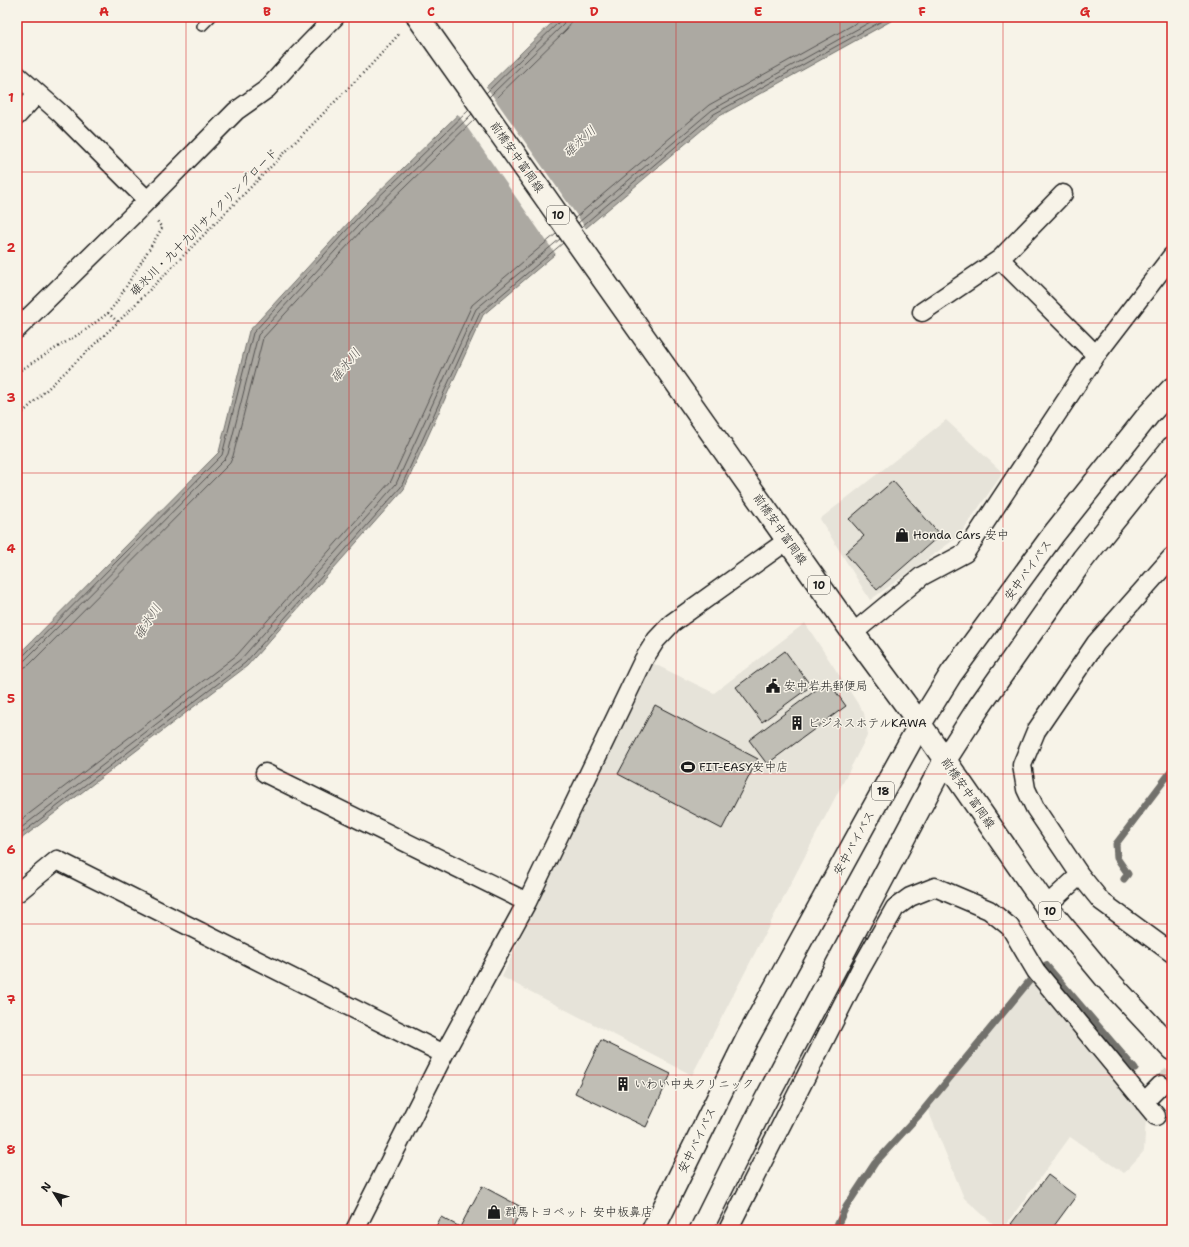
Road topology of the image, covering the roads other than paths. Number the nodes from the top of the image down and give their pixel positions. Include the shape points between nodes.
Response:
1 (211, 17) edge
2 (335, 17) edge
3 (420, 20) edge
4 (202, 26) dead end
5 (17, 75) edge
6 (37, 94) junction
7 (17, 116) edge
8 (1063, 194) dead end
9 (147, 200) junction
10 (1172, 256) edge
11 (1000, 259) junction
12 (922, 312) dead end
13 (17, 329) edge
14 (1096, 355) junction
15 (1172, 389) edge
16 (1172, 448) edge
17 (788, 540) junction
18 (1172, 557) edge
19 (853, 633) junction
20 (920, 724) junction
21 (945, 760) junction
22 (265, 773) dead end
23 (1080, 875) junction
24 (17, 893) edge
25 (526, 902) junction
26 (1046, 906) junction
27 (859, 924) junction
28 (879, 936) junction
29 (1172, 953) edge
30 (1172, 1048) edge
31 (444, 1054) junction
32 (1161, 1085) tunnel mouth
33 (1144, 1102) junction
34 (1156, 1116) dead end
35 (355, 1230) edge
36 (653, 1230) edge
37 (702, 1230) edge
38 (728, 1230) edge

1 - 4 lane
2 - 9 street via 267,89 236,111
3 - 17 main road, 前橋安中富岡線 / 10
5 - 6 street
6 - 7 street
6 - 9 street via 60,113
8 - 11 street
9 - 13 street
10 - 14 street
11 - 12 street
11 - 14 street
14 - 19 street via 965,553 922,576
15 - 20 main road, 安中バイパス / 18 via 1149,414 1053,535 951,674
16 - 21 main road via 1083,559
17 - 19 main road, 前橋安中富岡線 / 10
17 - 25 street via 672,623 656,640 644,659
18 - 23 street via 1096,643 1036,731 1022,765 1026,789 1035,808
19 - 20 main road, 前橋安中富岡線 / 10
20 - 21 main road, 前橋安中富岡線 / 10
20 - 36 main road, 安中バイパス / 18 via 747,1039
21 - 26 main road, 前橋安中富岡線 / 10
21 - 27 main road
22 - 25 street
23 - 26 street
23 - 29 street via 1101,900
24 - 31 street via 57,860
25 - 31 street
26 - 30 main road, 前橋安中富岡線 / 10 via 1105,978
27 - 28 street
27 - 37 main road via 762,1107
28 - 33 street via 895,908 910,896 935,887 989,910 1010,927 1036,970
28 - 38 street
31 - 35 street
32 - 33 street
33 - 34 street

